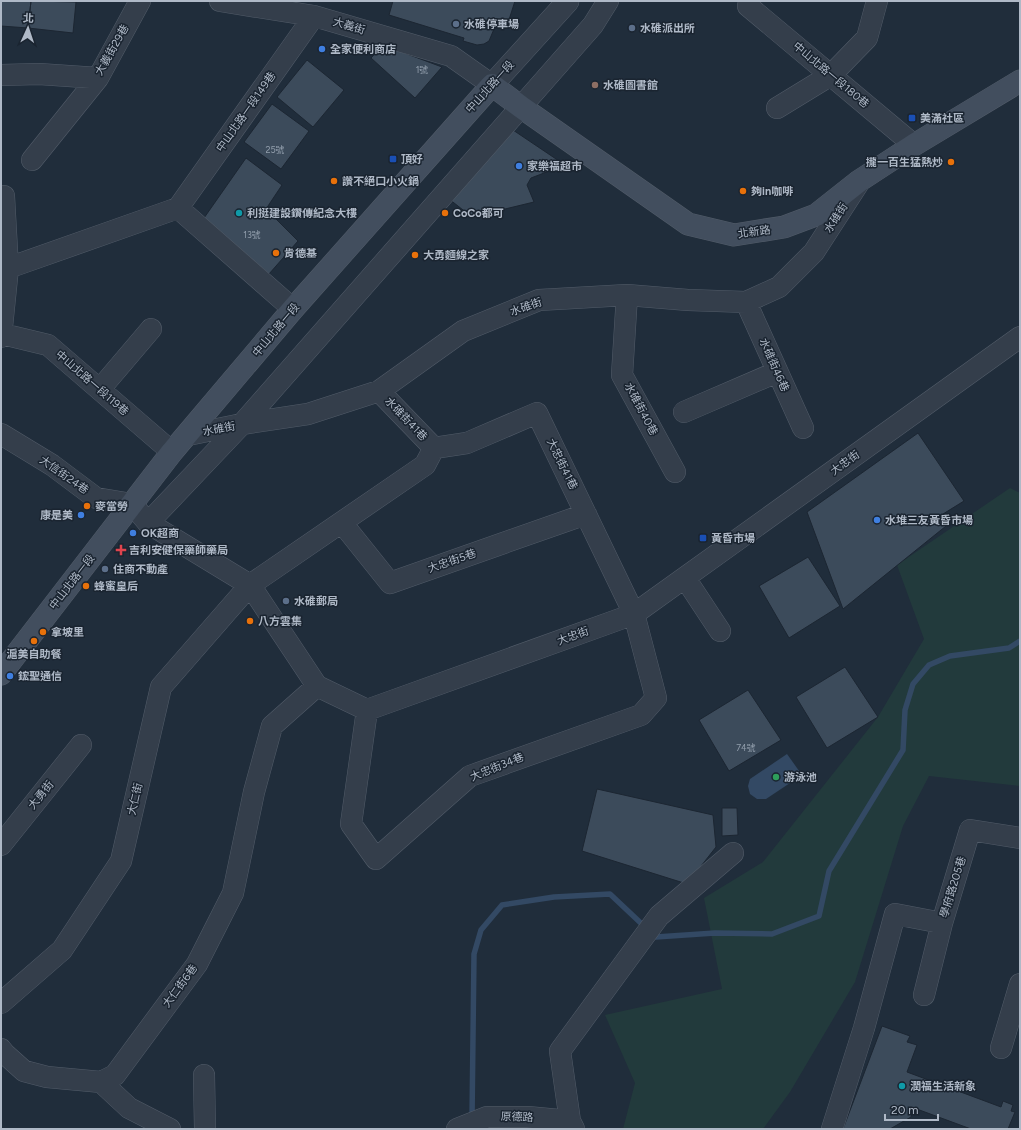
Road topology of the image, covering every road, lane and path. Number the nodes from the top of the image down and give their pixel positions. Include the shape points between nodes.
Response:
1 (140, 1) edge
2 (220, 1) edge
3 (568, 1) edge
4 (608, 1) edge
5 (877, 1) edge
6 (748, 6) dead end
7 (314, 16) junction
8 (1, 75) edge
9 (831, 75) junction
10 (98, 78) junction
11 (1020, 81) edge
12 (492, 85) junction
13 (521, 107) junction
14 (777, 108) dead end
15 (914, 145) junction
16 (32, 160) dead end
17 (859, 181) junction
18 (4, 196) dead end
19 (178, 208) junction
20 (4, 268) edge
21 (627, 295) junction
22 (746, 302) junction
23 (293, 309) junction
24 (151, 329) dead end
25 (1, 336) edge
26 (1020, 337) edge
27 (777, 372) junction
28 (100, 389) junction
29 (379, 391) junction
30 (684, 412) dead end
31 (242, 424) junction
32 (802, 428) dead end
33 (1, 434) edge
34 (188, 435) junction
35 (434, 448) junction
36 (172, 452) junction
37 (675, 472) dead end
38 (132, 504) junction
39 (586, 514) junction
40 (148, 523) junction
41 (342, 523) junction
42 (684, 578) junction
43 (250, 586) junction
44 (634, 614) junction
45 (720, 631) dead end
46 (1, 674) edge
47 (317, 686) junction
48 (367, 710) junction
49 (81, 745) dead end
50 (1020, 838) edge
51 (1, 845) edge
52 (733, 852) dead end
53 (895, 914) junction
54 (942, 923) junction
55 (875, 960) dead end
56 (1020, 984) edge
57 (924, 995) dead end
58 (1, 1003) edge
59 (1001, 1048) dead end
60 (1, 1050) edge
61 (204, 1075) dead end
62 (101, 1082) junction
63 (527, 1123) edge
64 (572, 1125) edge
65 (170, 1129) edge
66 (205, 1129) edge
67 (457, 1129) edge
68 (832, 1129) edge

1 - 10 street, 大義街29巷
2 - 7 street, 大義街
3 - 12 street, 中山北路一段
4 - 13 street via 593,25
5 - 9 street via 867,38
6 - 9 street, 中山北路一段180巷
7 - 12 street, 大義街 via 451,56
7 - 19 street, 中山北路一段149巷
8 - 10 street, 大義街29巷 via 39,74
9 - 14 street
9 - 15 street, 中山北路一段180巷
10 - 16 street
11 - 15 main road, 北新路
12 - 13 main road, 北新路
12 - 23 main road, 中山北路一段
13 - 17 main road, 北新路 via 688,224 734,235 784,227 816,215
13 - 31 street
15 - 17 main road, 北新路
17 - 22 street, 水碓街 via 814,252 779,287
18 - 20 street
19 - 20 street
19 - 23 street
20 - 25 street
21 - 22 street, 水碓街
21 - 29 street, 水碓街 via 539,300 463,331
21 - 37 street, 水碓街40巷 via 622,375
22 - 27 street, 水碓街46巷
23 - 34 main road, 中山北路一段
24 - 28 street
25 - 28 street, 中山北路一段119巷 via 48,344
26 - 42 street, 大忠街
27 - 30 street
27 - 32 street, 水碓街46巷
28 - 36 street, 中山北路一段119巷
29 - 31 street, 水碓街 via 308,414
29 - 35 street, 水碓街41巷
31 - 34 street, 水碓街
31 - 40 street
33 - 38 street, 大信街24巷 via 96,498
34 - 36 main road, 中山北路一段
35 - 39 street, 大忠街41巷 via 467,443 537,414
35 - 41 street via 425,465
36 - 38 main road, 中山北路一段
38 - 40 street
38 - 46 main road, 中山北路一段
39 - 41 street, 大忠街5巷 via 390,583
39 - 44 street, 大忠街41巷
40 - 43 street
41 - 43 street
42 - 44 street, 大忠街
42 - 45 street
43 - 47 street
43 - 58 street, 大仁街 via 161,687 121,861 62,950
44 - 48 street, 大忠街
44 - 48 street, 大忠街34巷 via 656,698 641,715 470,776 376,858 351,824
47 - 48 street
47 - 62 street, 大仁街6巷 via 272,726 254,792 233,893 197,964 115,1075
49 - 51 street, 大勇街
50 - 54 street, 學府路205巷 via 970,830
52 - 64 street via 659,916 560,1051
53 - 54 street, 學府路205巷
53 - 55 street via 883,929
53 - 68 street via 864,1028
54 - 57 street
56 - 59 street
60 - 62 street via 24,1071 46,1078
61 - 66 street
62 - 65 street via 129,1108
63 - 64 street, 原德路
63 - 67 street, 原德路 via 487,1117

